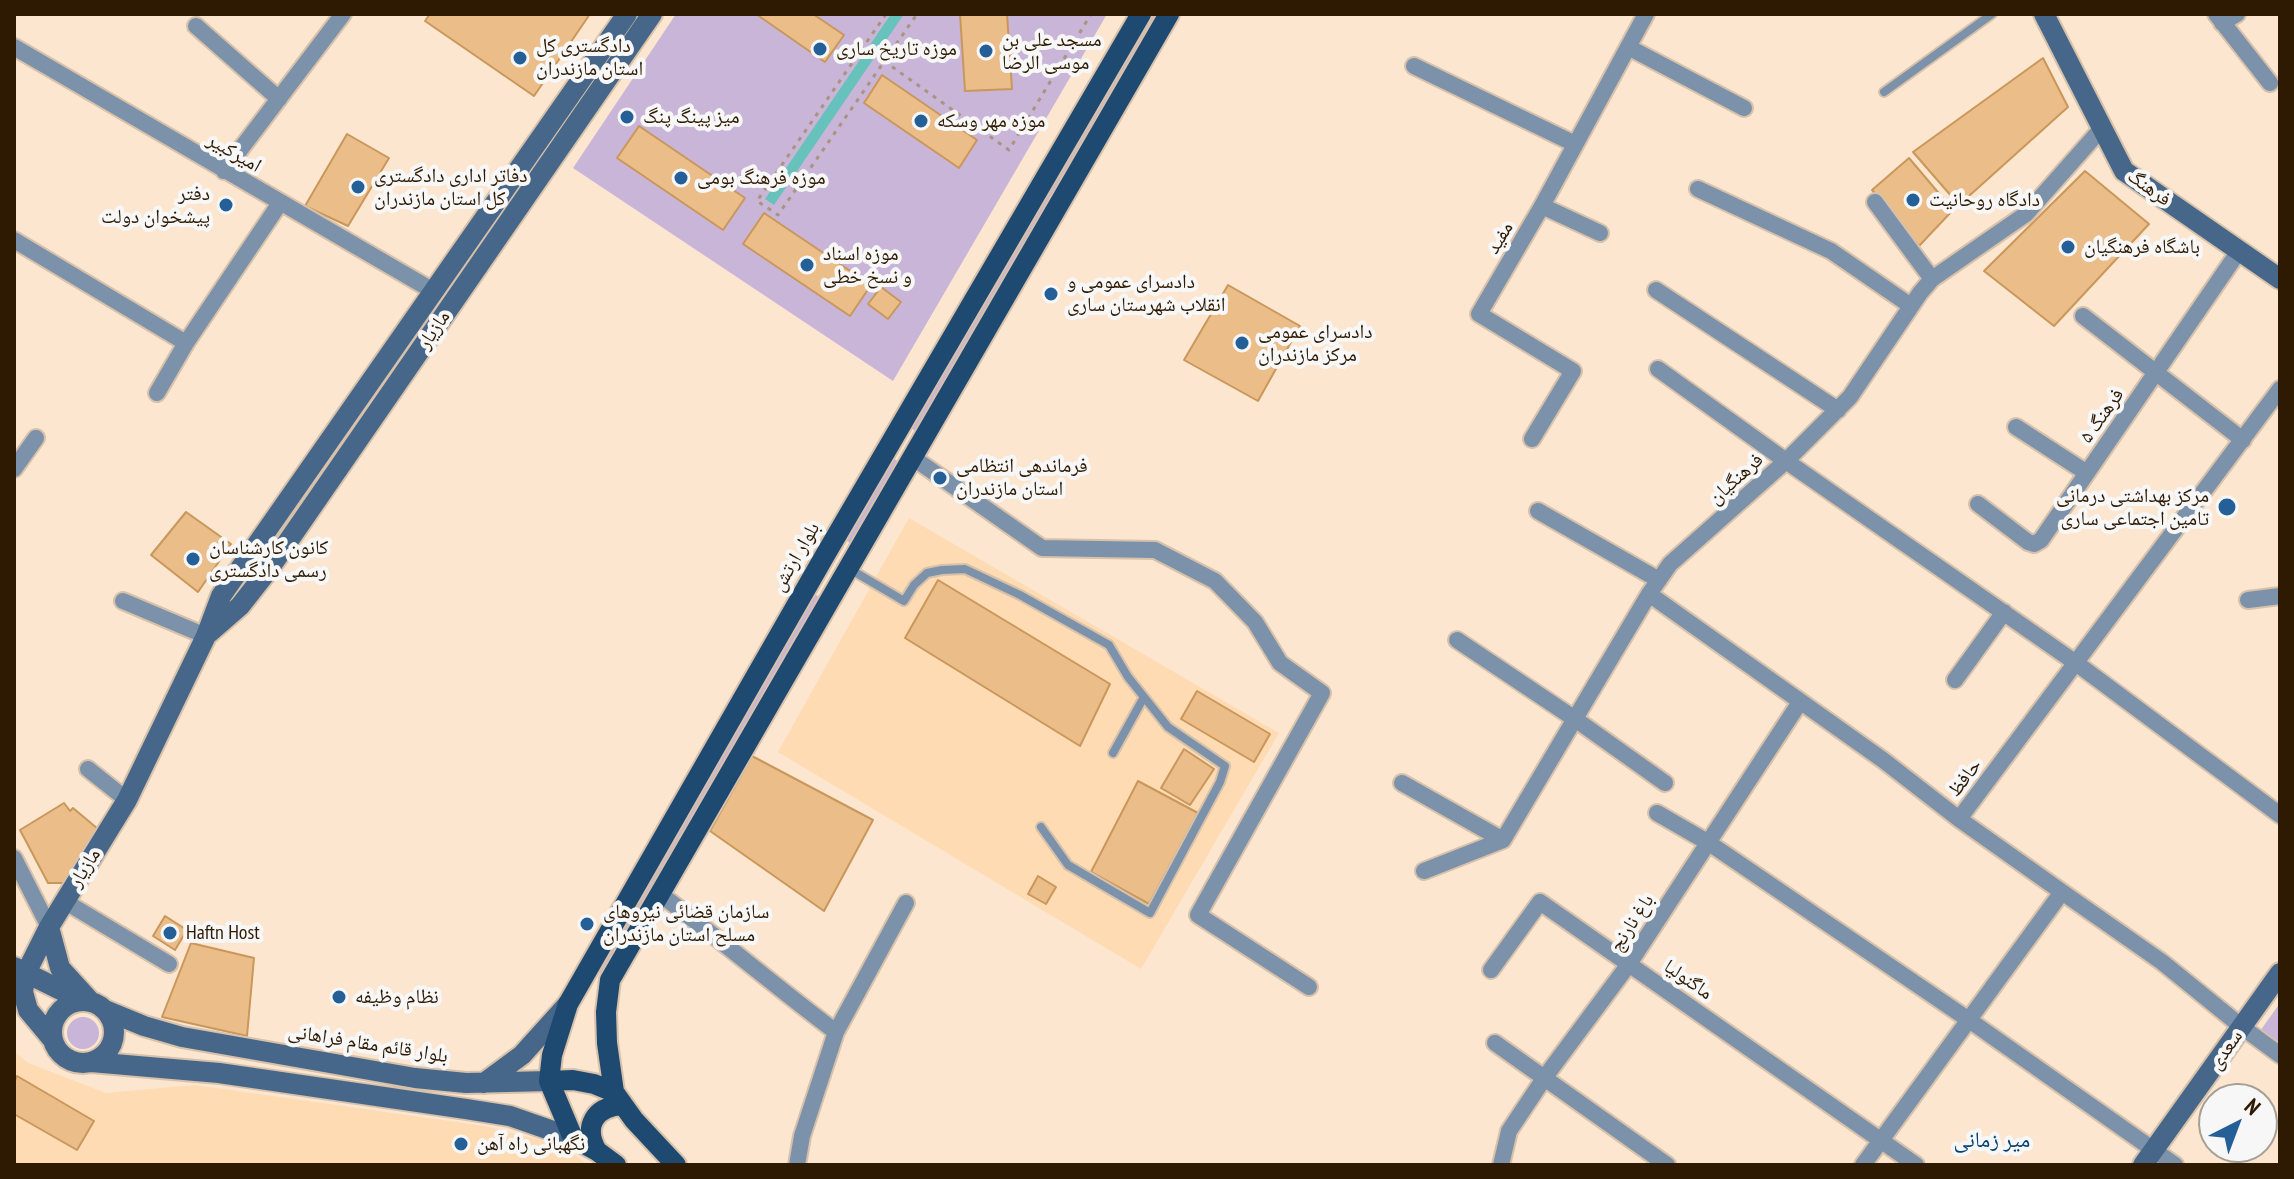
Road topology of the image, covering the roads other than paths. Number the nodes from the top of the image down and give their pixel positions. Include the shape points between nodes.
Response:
1 (343, 14) edge
2 (627, 14) edge
3 (652, 14) edge
4 (1141, 14) edge
5 (1169, 14) edge
6 (1646, 14) edge
7 (1992, 14) edge
8 (2044, 14) edge
9 (2225, 17) edge
10 (196, 26) dead end
11 (14, 47) edge
12 (1628, 47) junction
13 (1414, 66) dead end
14 (2270, 83) dead end
15 (1884, 92) dead end
16 (279, 99) junction
17 (1744, 108) dead end
18 (2102, 128) junction
19 (1575, 144) junction
20 (547, 148) junction
21 (224, 171) junction
22 (1698, 189) dead end
23 (1875, 202) dead end
24 (280, 203) junction
25 (1542, 206) junction
26 (1600, 233) dead end
27 (14, 240) edge
28 (2239, 251) junction
29 (1932, 279) junction
30 (2280, 279) edge
31 (1656, 290) dead end
32 (435, 292) junction
33 (1911, 306) junction
34 (2083, 316) dead end
35 (186, 343) junction
36 (1658, 369) dead end
37 (2157, 372) junction
38 (2280, 389) edge
39 (157, 393) dead end
40 (1838, 410) junction
41 (2016, 427) dead end
42 (36, 438) dead end
43 (1532, 439) dead end
44 (2243, 440) junction
45 (889, 444) junction
46 (912, 457) junction
47 (1786, 461) junction
48 (14, 469) edge
49 (2087, 473) junction
50 (1978, 504) dead end
51 (1538, 511) dead end
52 (825, 555) junction
53 (847, 568) junction
54 (231, 583) junction
55 (1654, 587) junction
56 (248, 596) junction
57 (2280, 596) edge
58 (2248, 600) dead end
59 (123, 601) dead end
60 (2004, 612) junction
61 (206, 636) junction
62 (1457, 640) dead end
63 (2076, 663) junction
64 (1955, 680) dead end
65 (1144, 697) junction
66 (1800, 702) junction
67 (1575, 719) junction
68 (1113, 753) dead end
69 (88, 769) dead end
70 (1402, 783) dead end
71 (1665, 783) dead end
72 (127, 800) junction
73 (1657, 813) dead end
74 (2280, 815) edge
75 (1959, 819) junction
76 (1041, 827) dead end
77 (1503, 840) junction
78 (1709, 843) junction
79 (14, 858) edge
80 (1424, 871) dead end
81 (2062, 892) junction
82 (660, 894) junction
83 (64, 901) junction
84 (906, 903) dead end
85 (49, 927) junction
86 (169, 964) dead end
87 (1629, 964) junction
88 (20, 970) edge
89 (1491, 970) dead end
90 (2280, 973) edge
91 (1309, 987) dead end
92 (93, 1004) junction
93 (568, 1004) junction
94 (14, 1016) edge
95 (1969, 1020) junction
96 (2242, 1027) junction
97 (836, 1032) junction
98 (1495, 1043) dead end
99 (54, 1044) junction
100 (2280, 1055) edge
101 (91, 1062) junction
102 (1545, 1077) junction
103 (549, 1081) junction
104 (484, 1083) junction
105 (618, 1099) junction
106 (573, 1138) junction
107 (1881, 1140) junction
108 (597, 1151) junction
109 (2148, 1158) edge
110 (616, 1165) edge
111 (676, 1165) edge
112 (797, 1165) edge
113 (1501, 1165) edge
114 (1667, 1165) edge
115 (1863, 1165) edge
116 (1916, 1165) edge
117 (2175, 1165) edge

1 - 16 street
2 - 20 main road, مازیار
3 - 20 main road, مازیار
4 - 45 main road, بلوار ارتش
5 - 46 main road
6 - 12 street, مفید
7 - 15 lane
8 - 18 main road, فرهنگ
9 - 14 street
10 - 16 street
11 - 21 street, امیرکبیر
12 - 17 street
12 - 19 street, مفید
13 - 19 street
16 - 21 street
18 - 28 main road, فرهنگ via 2129,176
18 - 29 street, فرهنگیان via 2026,214
19 - 25 street, مفید
20 - 32 main road, مازیار
20 - 56 main road, مازیار via 357,442
21 - 24 street, امیرکبیر
22 - 33 street via 1831,251
23 - 29 street
24 - 32 street, امیرکبیر
24 - 35 street
25 - 26 street
25 - 43 street, مفید via 1479,314 1573,371
27 - 35 street
28 - 30 main road, فرهنگ
28 - 37 street, فرهنگ ۵
29 - 33 street, فرهنگیان
31 - 40 street
32 - 54 main road, مازیار
33 - 40 street, فرهنگیان
34 - 37 street
35 - 39 street
36 - 47 street
37 - 44 street
37 - 49 street, فرهنگ ۵
38 - 44 street, حافظ
40 - 47 street, فرهنگیان
41 - 49 street
42 - 48 street
44 - 63 street, حافظ
45 - 46 main road
45 - 52 main road, بلوار ارتش
46 - 53 main road
46 - 91 street via 1042,548 1155,550 1215,581 1255,622 1280,663 1322,693 1198,915
47 - 55 street, فرهنگیان via 1670,564
47 - 60 street
49 - 50 street, فرهنگ ۵ via 2034,544
51 - 55 street
52 - 53 main road
52 - 93 main road, بلوار ارتش
53 - 65 lane via 904,601 927,573 965,569 1109,645
53 - 82 main road
54 - 56 main road via 235,596
54 - 61 main road, مازیار
55 - 66 street
55 - 67 street, فرهنگیان
56 - 61 main road, مازیار
57 - 58 street
59 - 61 street
60 - 63 street
60 - 64 street
61 - 72 main road, مازیار
62 - 67 street
63 - 74 street
63 - 75 street, حافظ
65 - 68 lane
65 - 76 lane via 1168,727 1225,766 1150,913 1068,865
66 - 75 street
66 - 78 street, باغ نارنج
67 - 71 street
67 - 77 street, فرهنگیان
69 - 72 street
70 - 77 street
72 - 83 main road, مازیار
73 - 78 street
75 - 81 street, حافظ
77 - 80 street
78 - 87 street, باغ نارنج
78 - 95 street
79 - 85 street
81 - 95 street
81 - 96 street, حافظ
82 - 97 street
82 - 105 main road via 610,980 607,1043
83 - 85 main road, مازیار
83 - 86 street
84 - 97 street
85 - 88 main road, مازیار
85 - 92 main road via 60,968
87 - 89 street, ماگنولیا via 1540,902
87 - 102 street, باغ نارنج
87 - 107 street, ماگنولیا
88 - 92 main road, بلوار قائم مقام فراهانی
88 - 99 main road via 28,1010
90 - 96 main road, سعدی
92 - 99 main road via 67,1005 59,1012 53,1022
92 - 101 main road via 113,1024 113,1040 105,1054
92 - 104 main road, بلوار قائم مقام فراهانی via 182,1037 415,1078
93 - 103 main road, بلوار ارتش
93 - 104 main road via 522,1055
94 - 99 main road
95 - 107 street
95 - 109 street
96 - 100 street, حافظ
96 - 109 main road, سعدی
97 - 112 street
98 - 102 street
99 - 101 main road via 67,1059
101 - 106 main road via 219,1073 510,1116
102 - 113 street, باغ نارنج via 1509,1131
102 - 114 street
103 - 104 main road, بلوار قائم مقام فراهانی
103 - 105 main road, بلوار قائم مقام فراهانی via 594,1084
103 - 106 main road
105 - 108 main road via 594,1119 590,1130
105 - 111 main road
106 - 108 main road
107 - 115 street
107 - 116 street, ماگنولیا
108 - 110 main road
109 - 117 street

